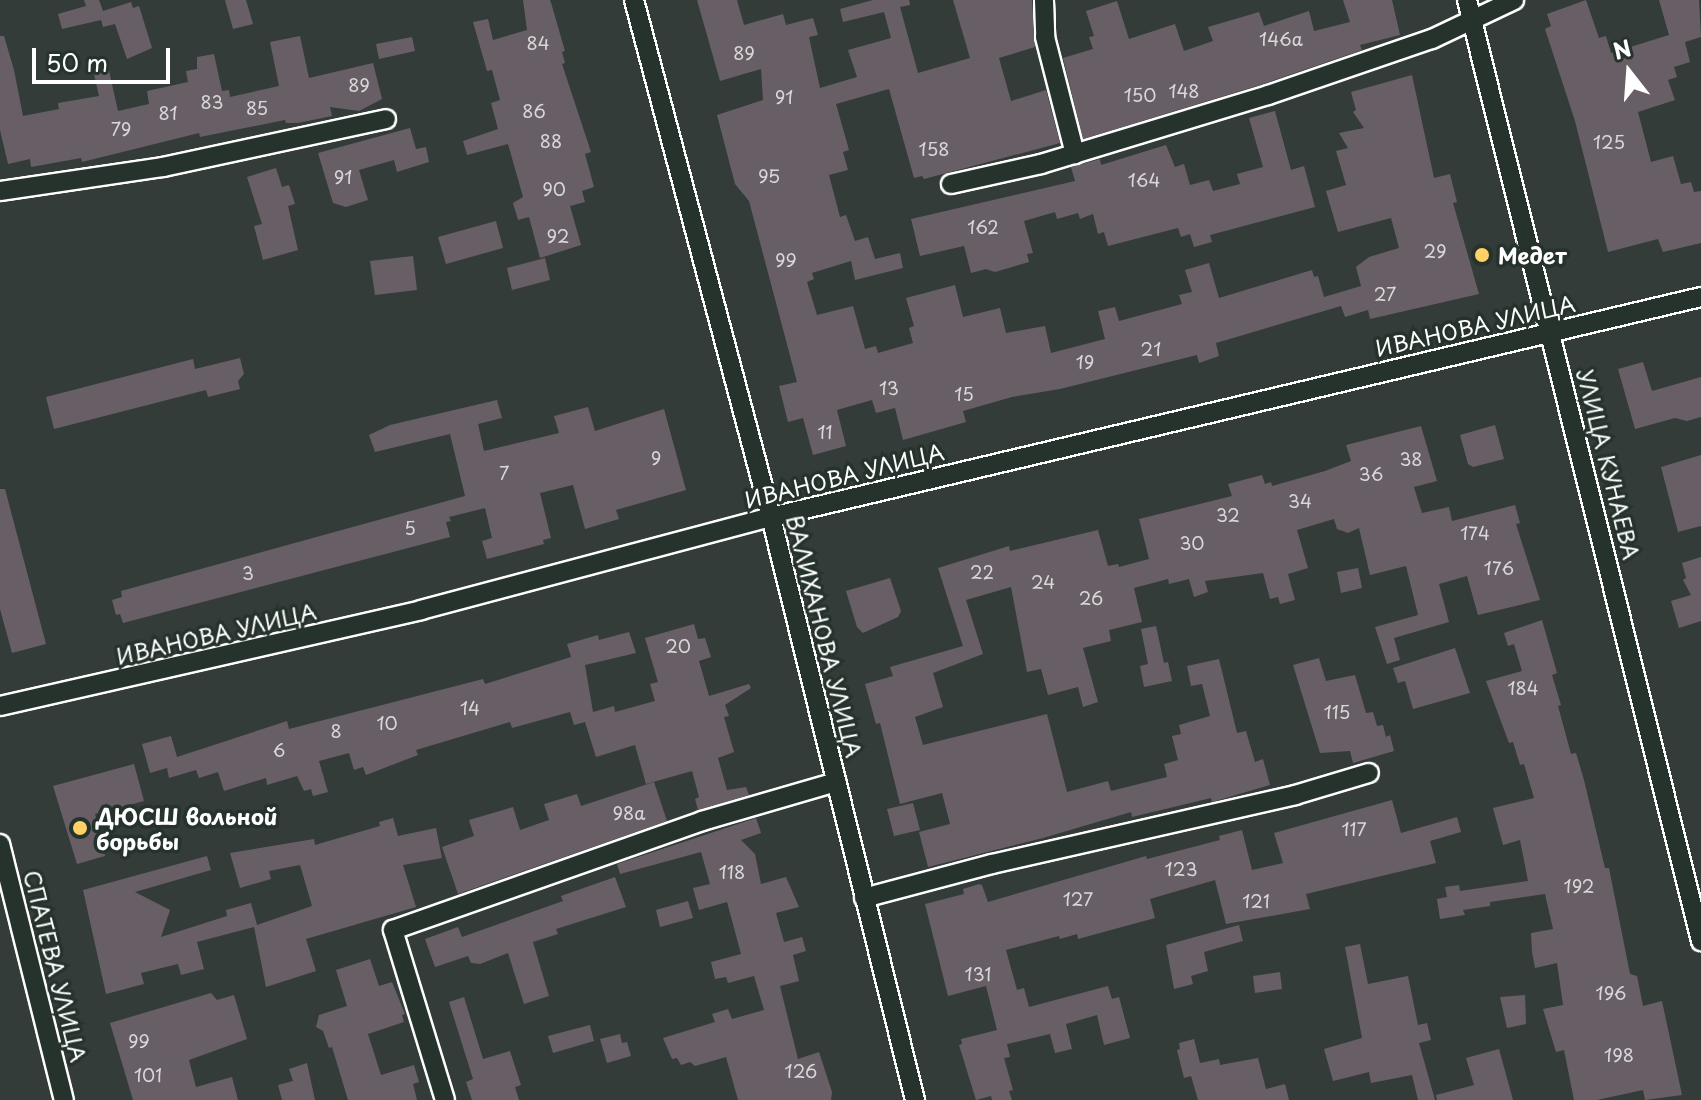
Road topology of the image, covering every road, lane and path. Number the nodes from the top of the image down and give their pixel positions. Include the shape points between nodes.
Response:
1 (634, 0) edge
2 (1044, 0) edge
3 (1467, 0) edge
4 (1514, 0) edge
5 (1472, 21) junction
6 (386, 119) dead end
7 (1075, 154) junction
8 (951, 184) dead end
9 (0, 191) edge
10 (1701, 297) edge
11 (1551, 331) junction
12 (771, 517) junction
13 (0, 706) edge
14 (1369, 773) dead end
15 (836, 782) junction
16 (0, 844) edge
17 (864, 898) junction
18 (1701, 941) edge
19 (64, 1100) edge
20 (445, 1100) edge
21 (915, 1100) edge

1 - 12 street, ВАЛИХАНОВА УЛИЦА
2 - 7 street via 1045,37
3 - 5 street, УЛИЦА КУНАЕВА
4 - 5 street
5 - 7 street via 1268,95
5 - 11 street, УЛИЦА КУНАЕВА
6 - 9 street via 163,167
7 - 8 street
10 - 11 street, ИВАНОВА УЛИЦА
11 - 12 street, ИВАНОВА УЛИЦА
11 - 18 street, УЛИЦА КУНАЕВА
12 - 13 street, ИВАНОВА УЛИЦА via 421,610
12 - 15 street, ВАЛИХАНОВА УЛИЦА
14 - 17 street
15 - 17 street, ВАЛИХАНОВА УЛИЦА
15 - 20 street via 702,821 393,930
16 - 19 street, СПАТЕВА УЛИЦА
17 - 21 street, ВАЛИХАНОВА УЛИЦА

